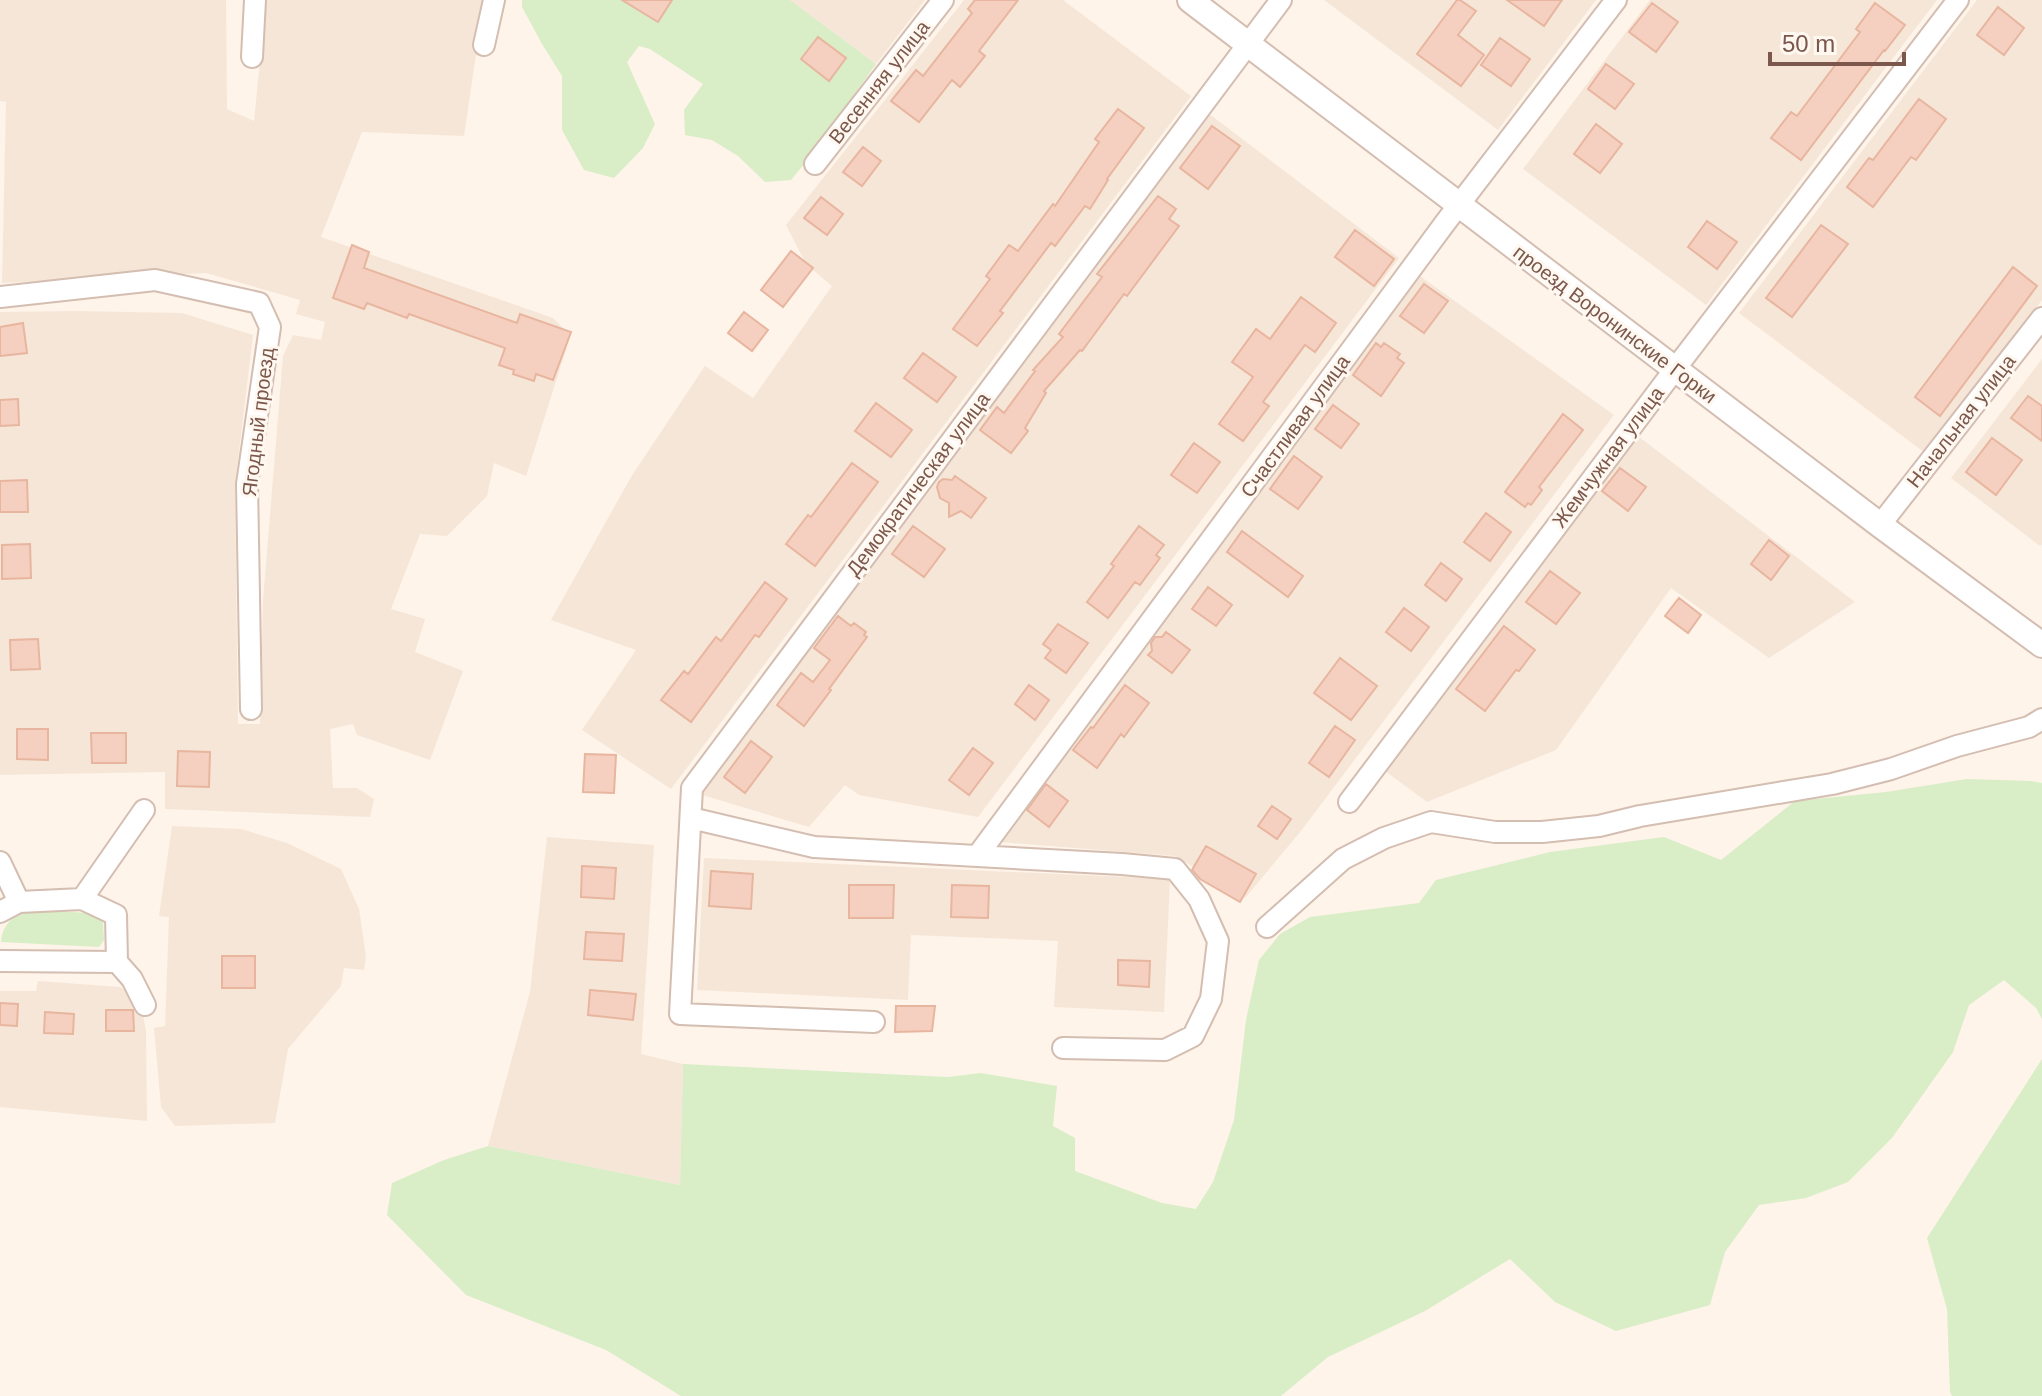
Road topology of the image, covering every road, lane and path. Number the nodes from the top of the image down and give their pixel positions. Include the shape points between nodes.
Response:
1 (255, 0) edge
2 (494, 0) edge
3 (943, 0) edge
4 (1190, 0) edge
5 (1281, 0) edge
6 (1616, 0) edge
7 (1958, 0) edge
8 (1247, 44) junction
9 (484, 45) dead end
10 (252, 57) dead end
11 (815, 164) dead end
12 (1459, 205) junction
13 (0, 297) edge
14 (2042, 318) edge
15 (1675, 369) junction
16 (1880, 525) junction
17 (2042, 645) edge
18 (251, 709) dead end
19 (2042, 719) edge
20 (1349, 802) dead end
21 (144, 810) dead end
22 (691, 818) junction
23 (978, 855) junction
24 (0, 862) edge
25 (82, 899) junction
26 (19, 902) junction
27 (0, 912) edge
28 (1267, 927) dead end
29 (0, 961) edge
30 (117, 962) junction
31 (145, 1005) dead end
32 (874, 1022) dead end
33 (1063, 1048) dead end

1 - 10 street
2 - 9 street
3 - 11 street, Весенняя улица
4 - 8 street, проезд Воронинские Горки
5 - 8 street, Демократическая улица
6 - 12 street, Счастливая улица
7 - 15 street, Жемчужная улица
8 - 12 street, проезд Воронинские Горки
8 - 22 street, Демократическая улица via 692,788
12 - 15 street, проезд Воронинские Горки
12 - 23 street, Счастливая улица
13 - 18 street, Ягодный проезд via 155,280 259,303 270,327 247,484
14 - 16 street, Начальная улица
15 - 16 street, проезд Воронинские Горки
15 - 20 street, Жемчужная улица
16 - 17 street, проезд Воронинские Горки
19 - 28 street via 1832,784 1599,826 1495,832 1431,822 1343,859
21 - 25 street
22 - 23 street via 814,847
22 - 32 street, Демократическая улица via 680,1014
23 - 33 street via 1175,869 1199,899 1218,941 1211,999 1193,1036 1165,1050
24 - 26 street
25 - 26 street
25 - 30 street via 116,915
26 - 27 street
29 - 30 street
30 - 31 street

